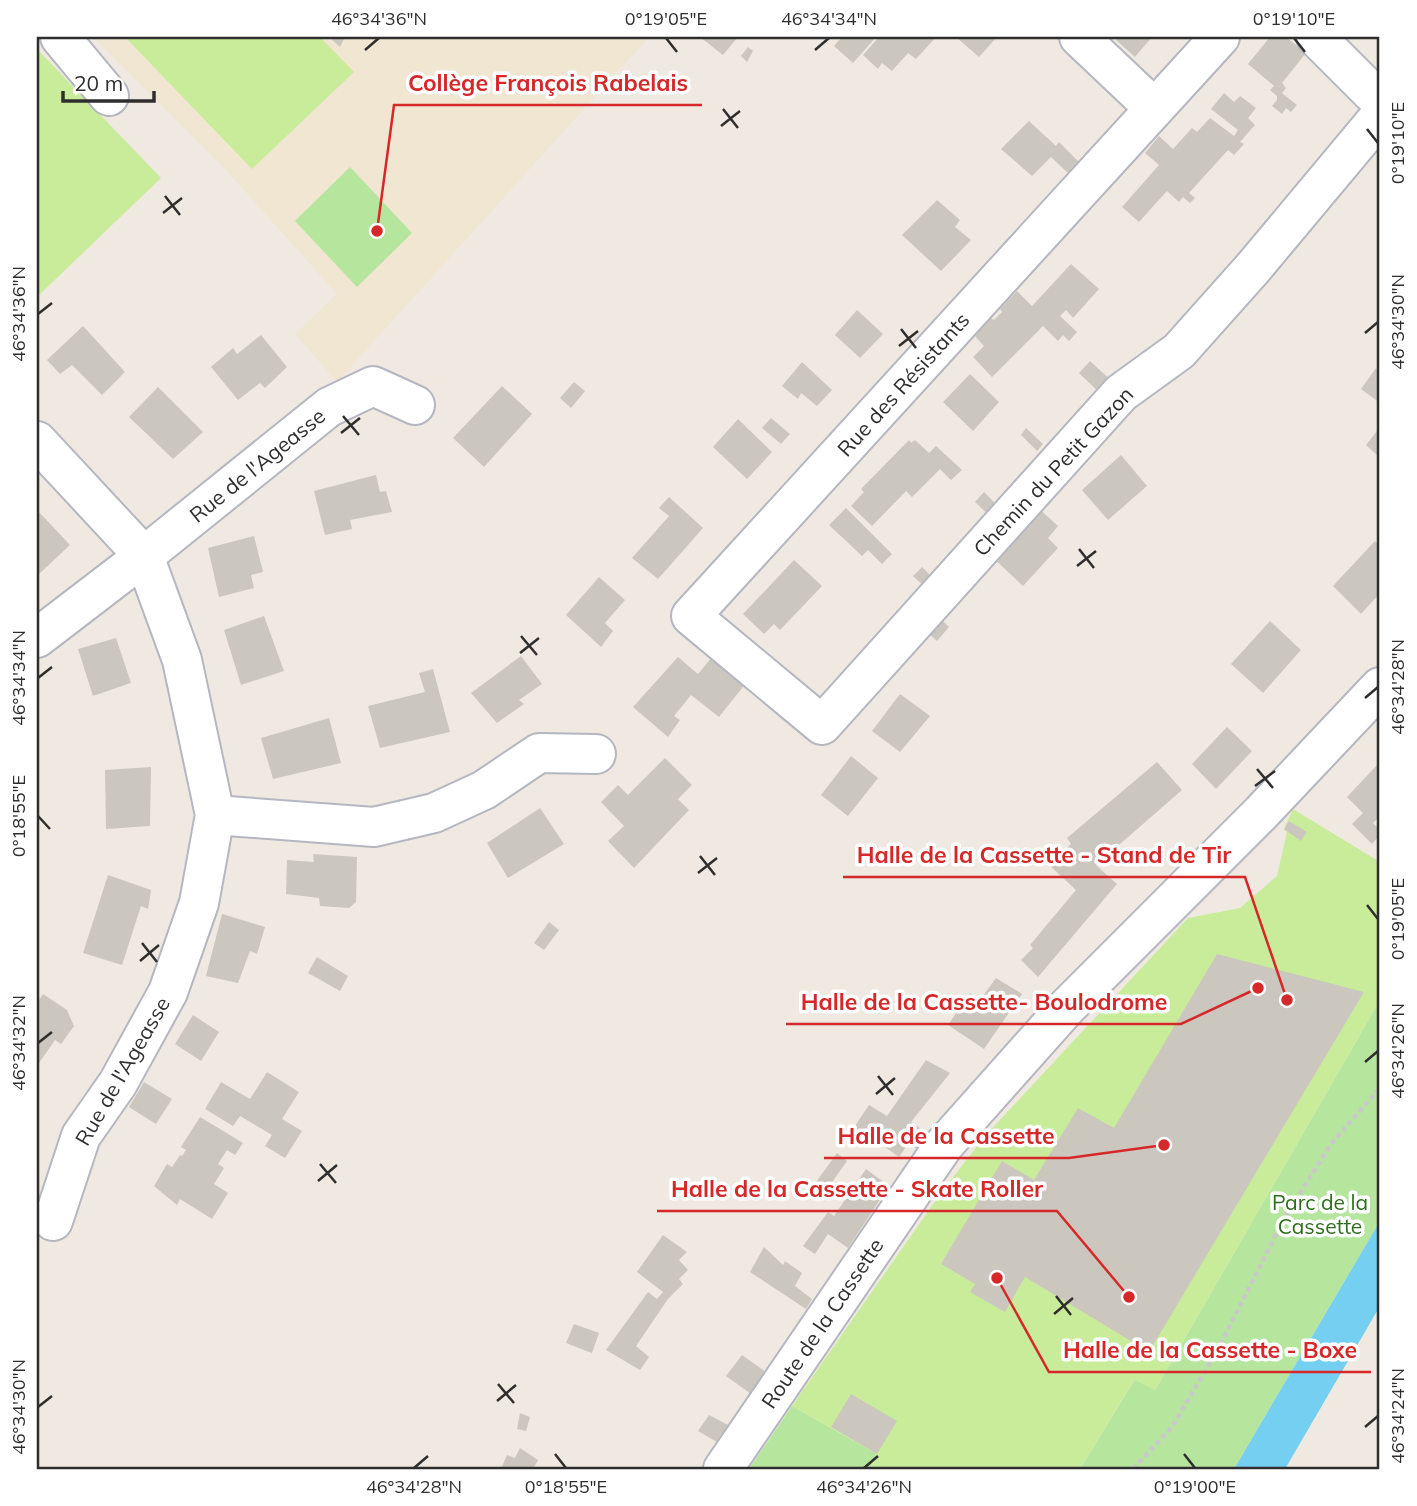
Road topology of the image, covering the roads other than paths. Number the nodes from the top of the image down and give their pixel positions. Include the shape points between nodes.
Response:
1 (60, 37) edge
2 (1079, 37) edge
3 (1220, 37) edge
4 (1315, 37) edge
5 (109, 96) dead end
6 (1380, 101) edge
7 (1154, 108) junction
8 (1380, 116) edge
9 (415, 405) dead end
10 (37, 441) edge
11 (144, 556) junction
12 (37, 638) edge
13 (1380, 687) edge
14 (812, 715) joint
15 (596, 754) dead end
16 (215, 815) junction
17 (53, 1221) dead end
18 (723, 1469) edge

1 - 5 street
2 - 7 street
3 - 7 street, Rue des Résistants
4 - 6 street
7 - 14 street, Rue des Résistants via 691,616
8 - 14 street, Chemin du Petit Gazon via 1179,351 1121,393 822,725
9 - 11 street, Rue de l'Ageasse via 373,386 330,407
10 - 11 street, Rue de l'Ageasse
11 - 12 street, Rue de l'Ageasse
11 - 16 street, Rue de l'Ageasse via 182,660
13 - 18 street, Route de la Cassette via 1066,1007 944,1145
15 - 16 street via 539,753 484,790 434,813 374,827
16 - 17 street, Rue de l'Ageasse via 199,903 168,992 118,1083 81,1136

